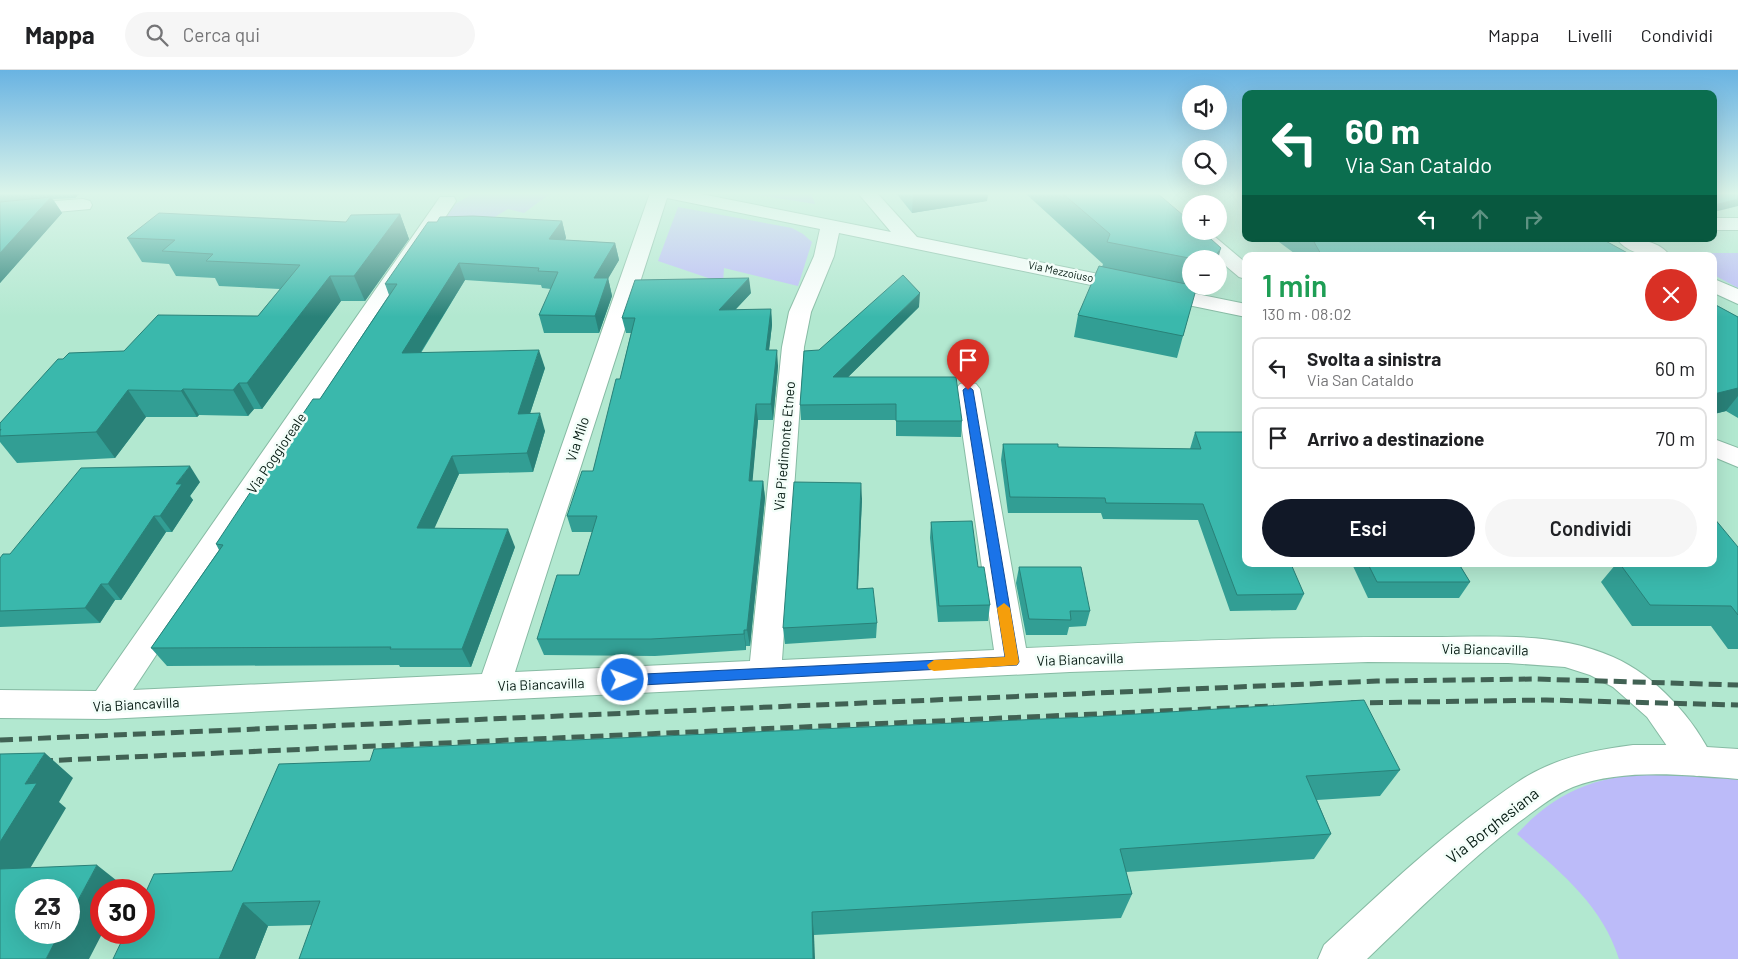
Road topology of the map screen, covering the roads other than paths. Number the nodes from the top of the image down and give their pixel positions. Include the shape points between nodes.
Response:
1 (423, 234) edge
2 (645, 234) edge
3 (829, 234) edge
4 (881, 234) edge
5 (903, 234) edge
6 (908, 240) junction
7 (1206, 240) edge
8 (1633, 242) edge
9 (1652, 252) edge
10 (1242, 269) edge
11 (1717, 287) edge
12 (1738, 298) edge
13 (1242, 309) edge
14 (968, 390) dead end
15 (1717, 448) edge
16 (1738, 458) edge
17 (1012, 662) junction
18 (765, 674) junction
19 (494, 686) junction
20 (0, 704) edge
21 (105, 705) junction
22 (1697, 761) junction
23 (1738, 764) edge
24 (1338, 959) edge

1 - 21 street, Via Poggioreale
2 - 19 street, Via Milo
3 - 18 street, Via Piedimonte Etneo via 824,256 800,312 793,347
4 - 6 street, Via Mezzoiuso
5 - 6 street
6 - 13 street, Via Mezzoiuso
7 - 10 street
8 - 9 street
11 - 12 street
14 - 17 street
15 - 16 street
17 - 18 street, Via Biancavilla
17 - 22 street, Via Biancavilla via 1368,648 1551,652 1582,658 1601,666 1646,693 1668,717
18 - 19 street, Via Biancavilla
19 - 21 street, Via Biancavilla
20 - 21 street, Via Biancavilla
22 - 23 street, Via Borghesiana
22 - 24 street, Via Borghesiana via 1611,762 1559,776 1492,820

